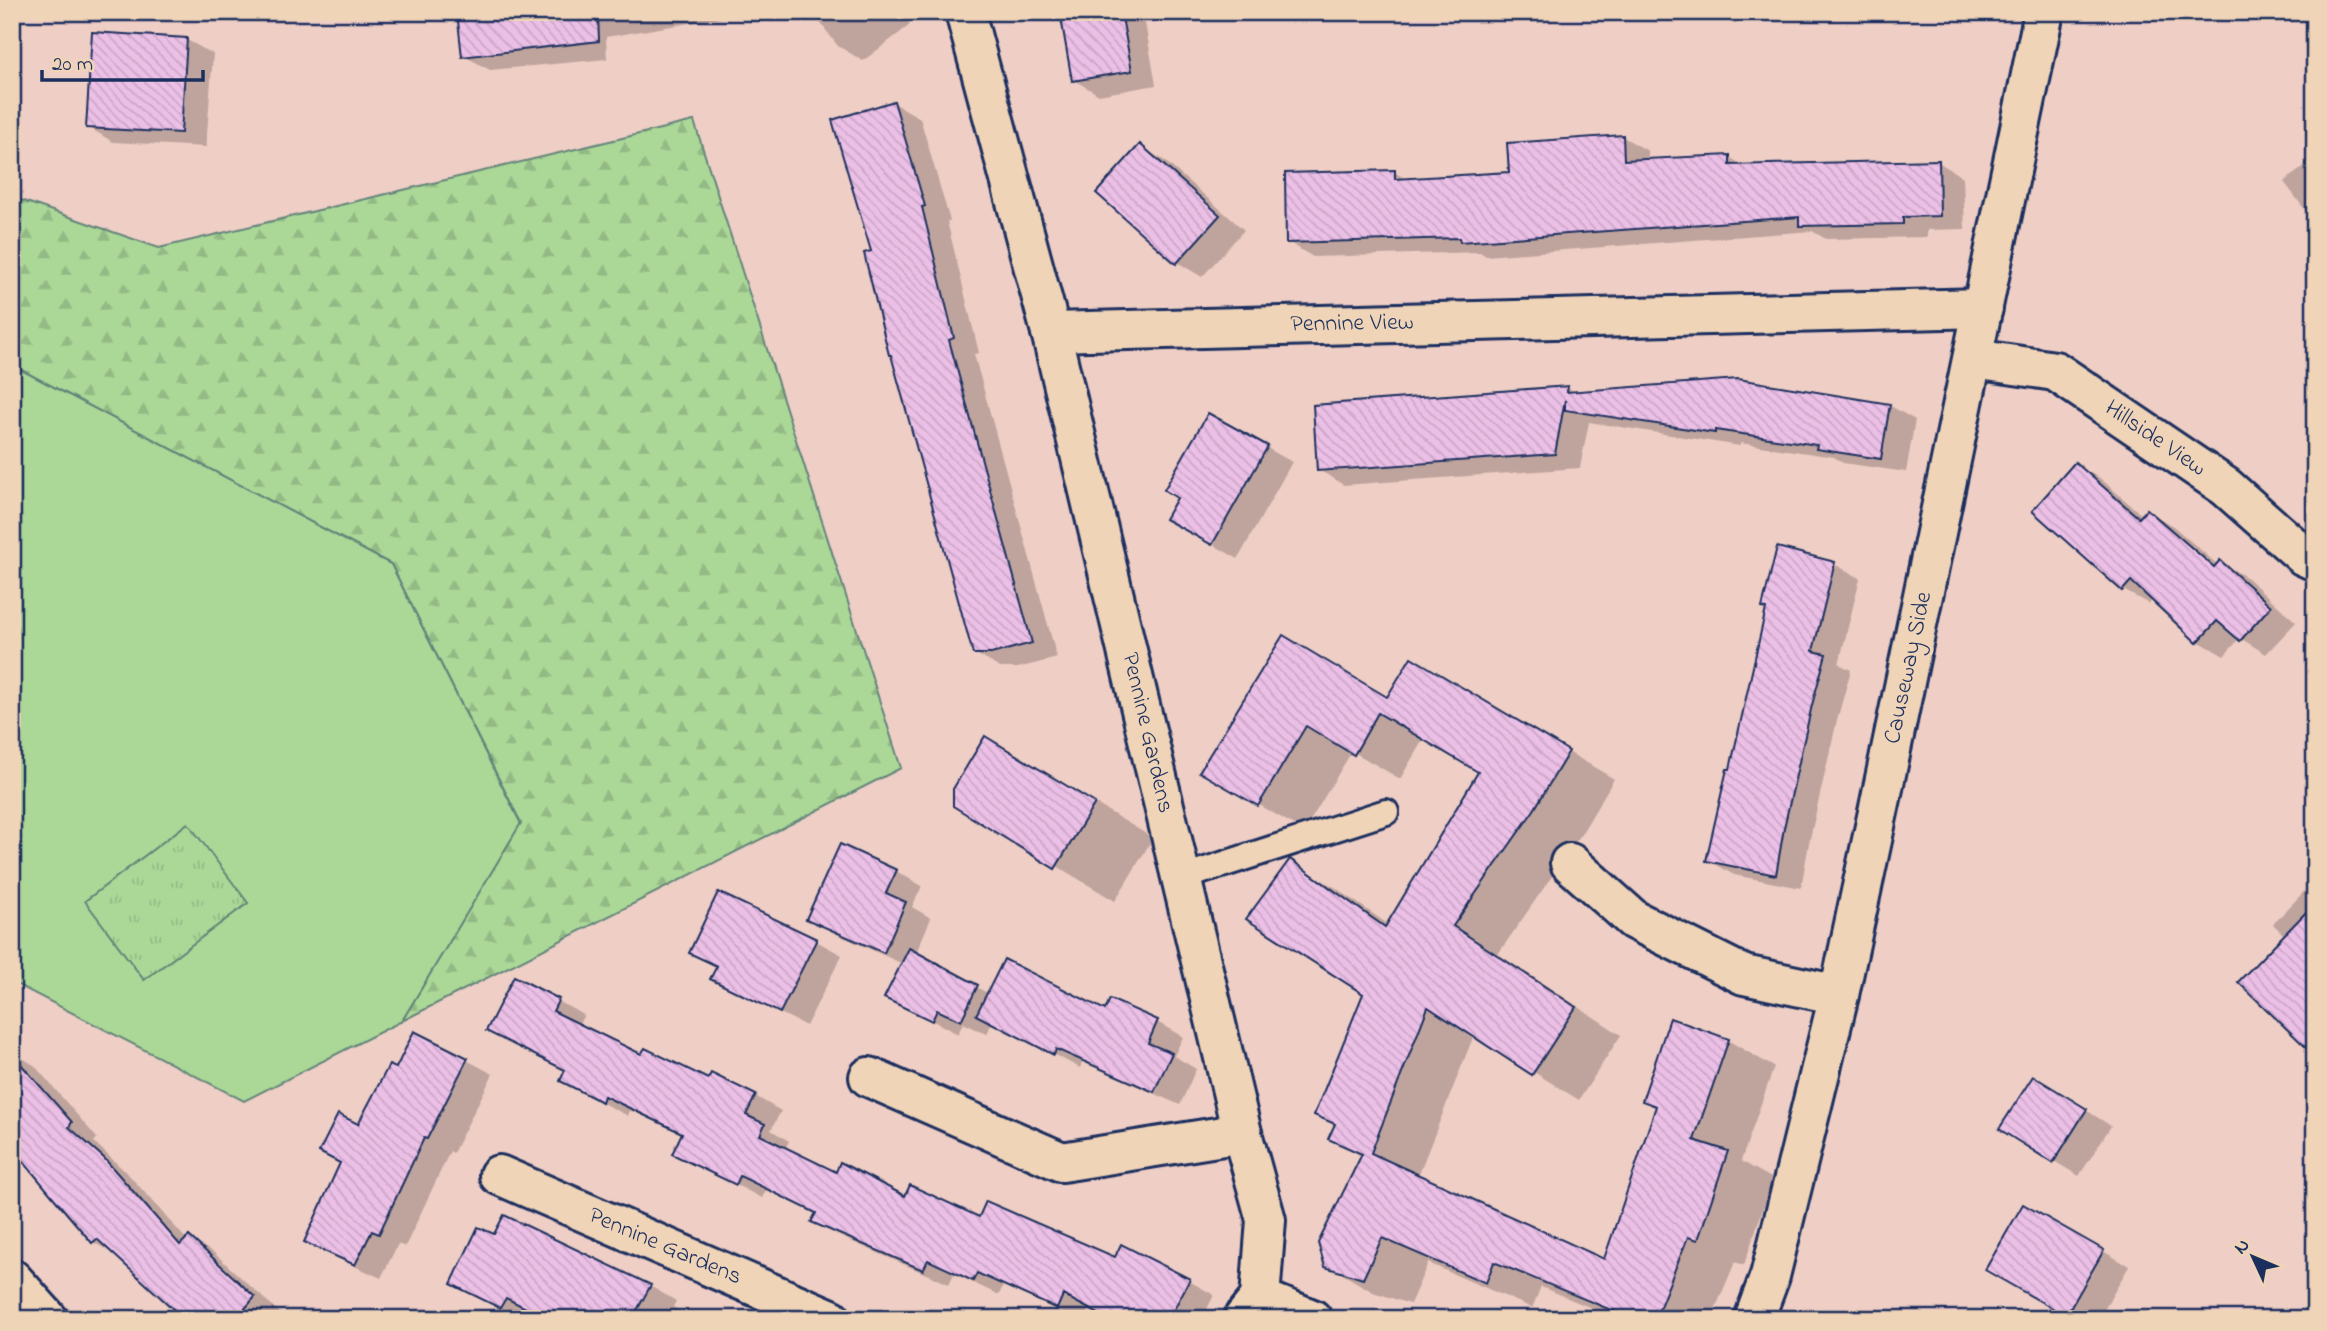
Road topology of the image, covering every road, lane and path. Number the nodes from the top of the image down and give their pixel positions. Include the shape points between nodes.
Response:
1 (965, 12) edge
2 (2036, 24) edge
3 (1983, 308) junction
4 (1051, 332) junction
5 (1974, 359) junction
6 (2315, 561) edge
7 (1386, 812) dead end
8 (1570, 863) dead end
9 (1181, 878) junction
10 (1839, 995) junction
11 (869, 1077) dead end
12 (1242, 1133) junction
13 (499, 1175) dead end
14 (12, 1279) edge
15 (1252, 1308) edge
16 (48, 1319) edge
17 (831, 1319) edge
18 (1312, 1319) edge
19 (1754, 1319) edge

1 - 4 street
2 - 3 street, Causeway Side
3 - 4 street, Pennine View
3 - 5 street, Causeway Side
4 - 9 street, Pennine Gardens
5 - 6 street, Hillside View via 2054,371 2226,487
5 - 10 street, Causeway Side
7 - 9 lane
8 - 10 street via 1634,919 1744,975
9 - 12 street, Pennine Gardens
10 - 19 street, Causeway Side via 1770,1276
11 - 12 street via 1062,1162
12 - 15 street, Pennine Gardens via 1266,1220
13 - 17 street, Pennine Gardens
14 - 16 street
15 - 18 street, Pennine Gardens

